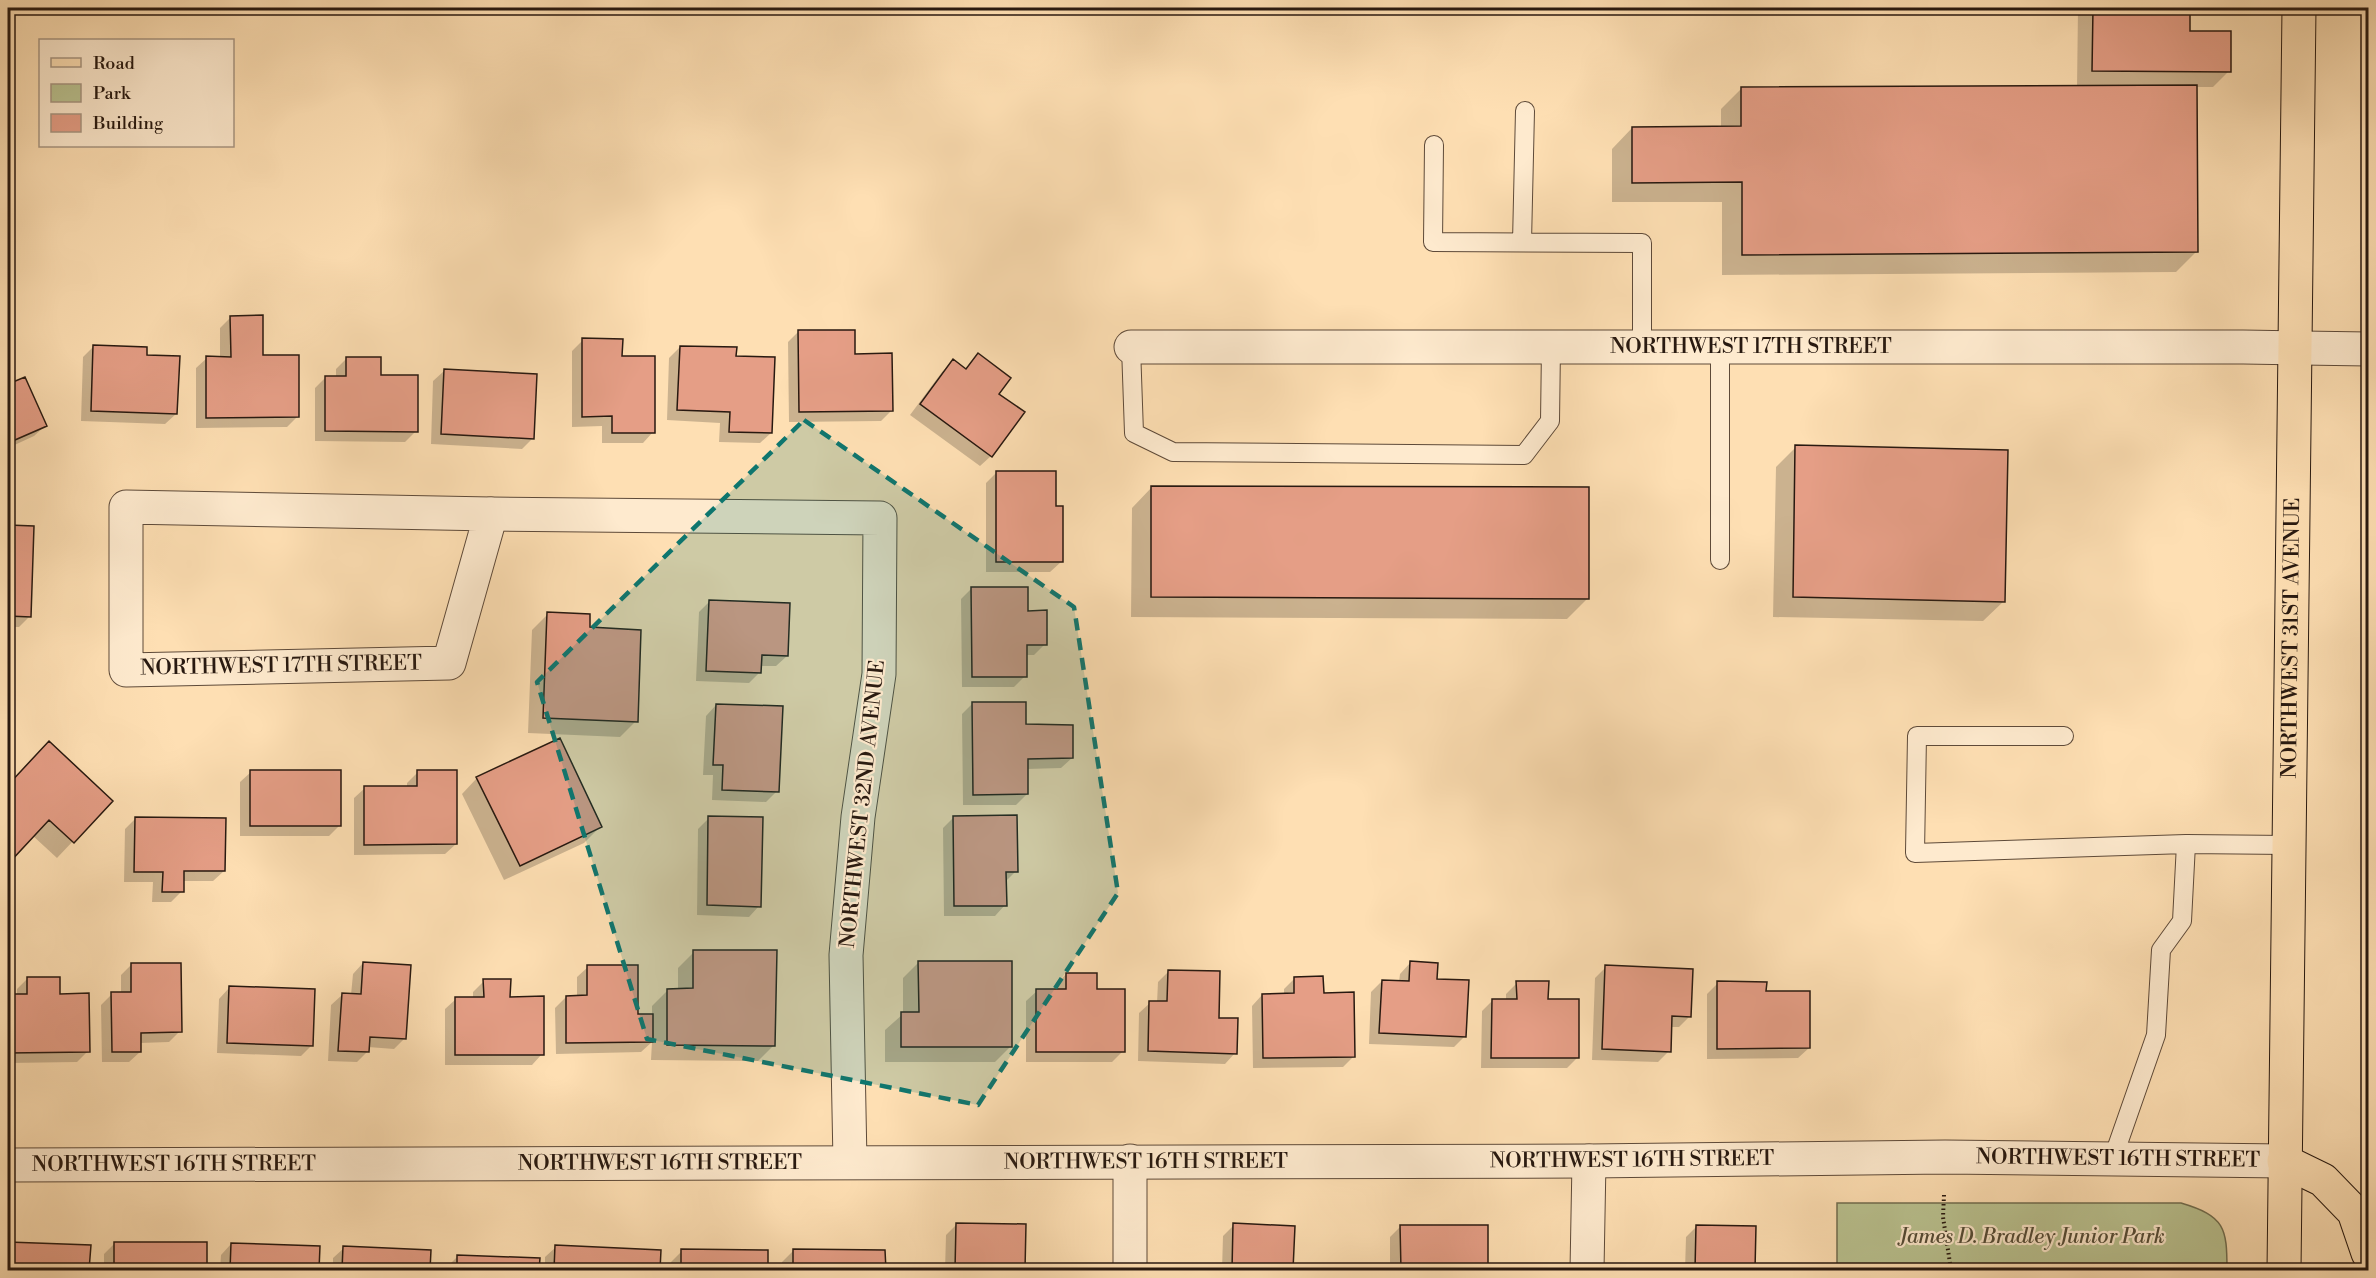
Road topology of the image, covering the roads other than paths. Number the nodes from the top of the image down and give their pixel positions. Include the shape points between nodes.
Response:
1 (2299, 8) edge
2 (1526, 111) dead end
3 (1434, 145) dead end
4 (1522, 242) junction
5 (1131, 347) joint
6 (1551, 347) junction
7 (1642, 348) junction
8 (1720, 348) junction
9 (2295, 348) junction
10 (2368, 349) edge
11 (491, 514) junction
12 (880, 518) joint
13 (1720, 560) dead end
14 (2064, 736) dead end
15 (2186, 844) junction
16 (2288, 845) junction
17 (2113, 1158) junction
18 (1130, 1161) junction
19 (1588, 1161) junction
20 (2284, 1161) junction
21 (850, 1162) junction
22 (8, 1165) edge
23 (2368, 1253) edge
24 (1130, 1270) edge
25 (1587, 1270) edge
26 (2284, 1270) edge

1 - 9 main road, NORTHWEST 31ST AVENUE
2 - 4 lane
3 - 4 lane via 1433,242
4 - 7 lane via 1642,243
5 - 6 street, NORTHWEST 17TH STREET
5 - 6 lane via 1134,433 1173,452 1524,455 1550,421
6 - 7 street, NORTHWEST 17TH STREET
7 - 8 street, NORTHWEST 17TH STREET
8 - 9 street, NORTHWEST 17TH STREET
8 - 13 lane
9 - 10 street, NORTHWEST 17TH STREET
9 - 16 main road, NORTHWEST 31ST AVENUE
11 - 11 street, NORTHWEST 17TH STREET via 126,507 126,670 449,663
11 - 12 street, NORTHWEST 17TH STREET
12 - 21 street, NORTHWEST 32ND AVENUE via 879,674 858,817 846,955
14 - 15 lane via 1917,736 1915,853
15 - 16 lane
15 - 17 lane via 2182,921 2161,950 2156,1035
16 - 20 main road, NORTHWEST 31ST AVENUE
17 - 19 street, NORTHWEST 16TH STREET
17 - 20 street, NORTHWEST 16TH STREET
18 - 19 street, NORTHWEST 16TH STREET
18 - 21 street, NORTHWEST 16TH STREET
18 - 24 street
19 - 25 street
20 - 23 main road via 2323,1180 2354,1212
20 - 26 main road, NORTHWEST 31ST AVENUE
21 - 22 street, NORTHWEST 16TH STREET

